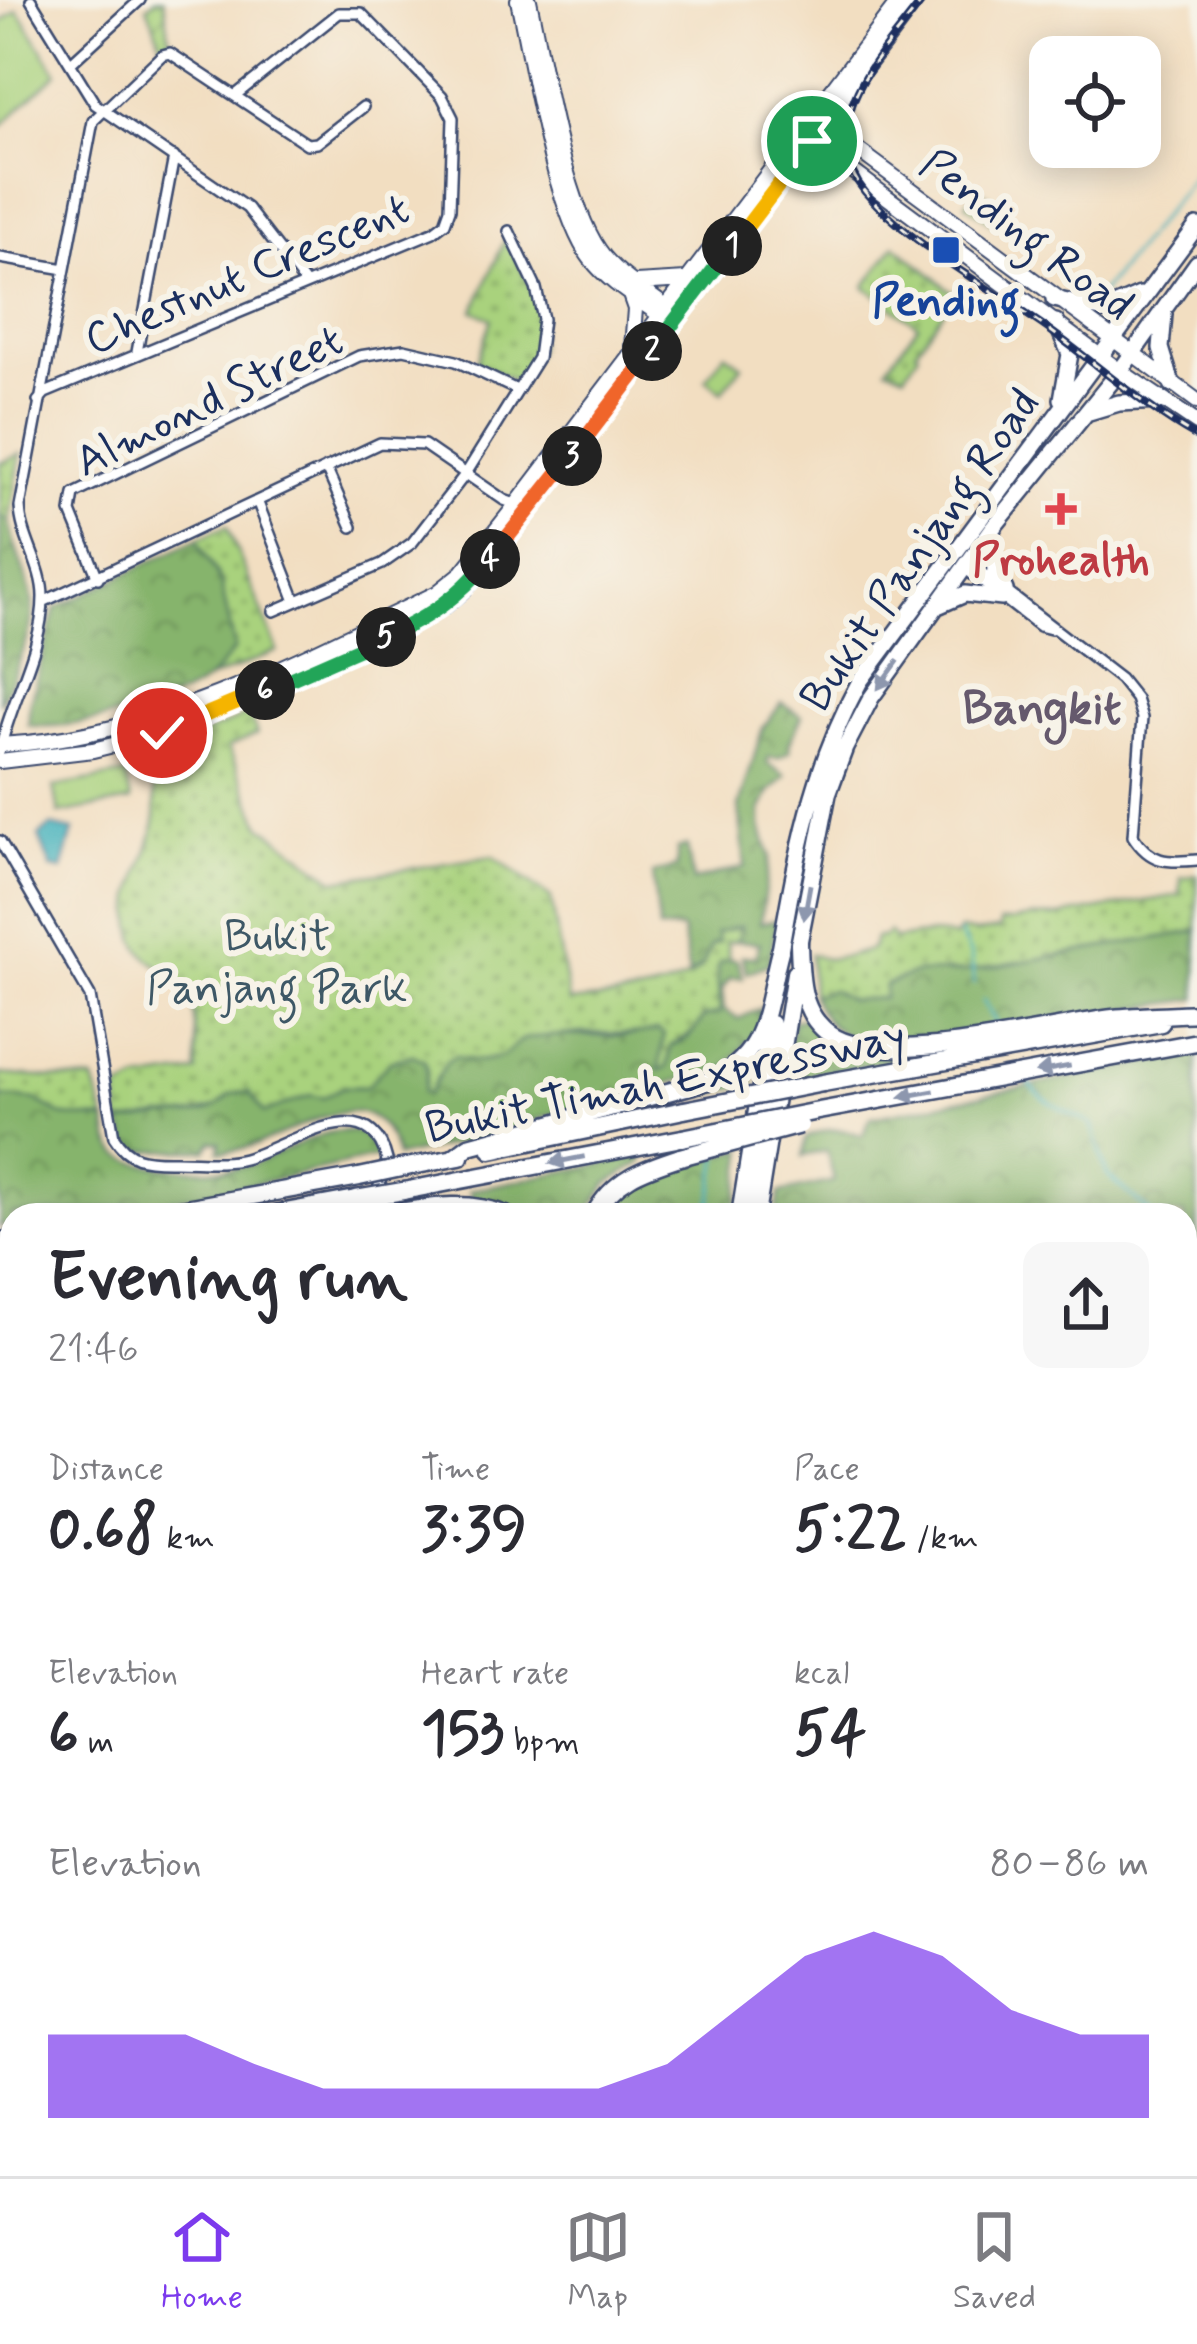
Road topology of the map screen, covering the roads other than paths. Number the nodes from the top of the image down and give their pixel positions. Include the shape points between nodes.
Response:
1 (31, 0) edge
2 (140, 0) edge
3 (518, 0) edge
4 (529, 0) edge
5 (900, 0) edge
6 (917, 0) edge
7 (70, 63) junction
8 (237, 94) junction
9 (363, 107) dead end
10 (102, 109) junction
11 (818, 120) junction
12 (805, 136) junction
13 (174, 157) junction
14 (1197, 226) edge
15 (509, 231) dead end
16 (0, 258) edge
17 (1197, 263) edge
18 (64, 269) junction
19 (686, 280) junction
20 (305, 284) junction
21 (632, 287) junction
22 (1147, 291) junction
23 (1054, 298) junction
24 (662, 310) junction
25 (1164, 310) junction
26 (676, 320) junction
27 (1057, 322) junction
28 (1110, 340) junction
29 (631, 352) junction
30 (137, 353) junction
31 (1099, 355) junction
32 (1131, 356) junction
33 (1120, 371) junction
34 (1172, 384) junction
35 (517, 390) junction
36 (602, 390) junction
37 (1162, 400) junction
38 (38, 401) junction
39 (1197, 401) edge
40 (614, 403) junction
41 (1060, 407) junction
42 (1087, 413) junction
43 (1197, 423) edge
44 (326, 469) junction
45 (466, 472) junction
46 (540, 498) junction
47 (258, 503) junction
48 (516, 505) junction
49 (352, 527) dead end
50 (515, 529) junction
51 (992, 529) junction
52 (952, 554) junction
53 (967, 565) junction
54 (98, 578) junction
55 (1004, 594) junction
56 (296, 601) junction
57 (43, 602) junction
58 (938, 606) junction
59 (274, 611) dead end
60 (335, 651) junction
61 (0, 747) edge
62 (0, 761) edge
63 (0, 841) edge
64 (1197, 860) edge
65 (800, 943) junction
66 (780, 951) joint
67 (1197, 1014) edge
68 (772, 1031) junction
69 (1197, 1042) edge
70 (980, 1048) junction
71 (681, 1147) junction
72 (453, 1158) junction
73 (213, 1203) edge
74 (334, 1203) edge
75 (378, 1203) edge
76 (602, 1203) edge
77 (742, 1203) edge
78 (757, 1203) edge

1 - 7 street
2 - 7 street
3 - 21 main road via 573,223 591,259
4 - 21 main road via 582,218
5 - 11 main road
6 - 11 main road
7 - 10 street
8 - 9 street, Chestnut Crescent via 307,144
8 - 10 street, Chestnut Crescent via 170,53
8 - 20 street, Chestnut Crescent via 350,11 370,20 453,118 445,223
10 - 13 street
10 - 18 street
11 - 12 main road
11 - 23 main road, Pending Road
12 - 19 main road
12 - 26 main road
12 - 27 main road, Pending Road
13 - 20 street via 247,208
13 - 30 street
14 - 22 main road, Bukit Panjang Road
15 - 35 street via 543,319 538,358
16 - 18 street
17 - 25 main road, Bukit Panjang Road
18 - 38 street
19 - 21 main road
19 - 24 main road
20 - 30 street, Chestnut Crescent
21 - 24 main road
21 - 29 main road
22 - 23 main road via 1105,310
22 - 28 main road, Bukit Panjang Road
23 - 28 main road, Pending Road
24 - 26 main road
24 - 29 main road
25 - 32 main road, Bukit Panjang Road
25 - 34 main road via 1161,348
26 - 40 main road
27 - 31 main road, Pending Road
27 - 41 main road via 1070,354
28 - 31 main road, Bukit Panjang Road
28 - 32 main road, Pending Road
29 - 36 main road
30 - 38 street, Chestnut Crescent
31 - 33 main road, Pending Road
31 - 41 main road, Bukit Panjang Road
32 - 33 main road, Bukit Panjang Road
32 - 34 main road, Pending Road
33 - 37 main road, Pending Road
33 - 42 main road, Bukit Panjang Road
34 - 39 main road, Pending Road
35 - 45 street
35 - 54 street, Almond Street via 456,361 404,349 359,356 80,489 71,512
36 - 40 main road
36 - 48 main road
37 - 42 main road
37 - 43 main road, Pending Road
38 - 57 street via 20,520
40 - 46 main road
41 - 52 main road, Bukit Panjang Road
42 - 51 main road, Bukit Panjang Road
44 - 45 street via 380,443 404,441
44 - 47 street
44 - 49 street
45 - 48 street
45 - 56 street via 394,558
46 - 48 street
46 - 50 main road
47 - 54 street
47 - 56 street
48 - 50 street
48 - 60 main road via 462,573
50 - 60 main road via 434,614
51 - 53 main road, Bukit Panjang Road
51 - 55 main road
52 - 53 street
52 - 66 main road, Bukit Panjang Road via 860,681 827,745
53 - 55 street
53 - 58 main road, Bukit Panjang Road
54 - 57 street
55 - 58 main road via 965,594
55 - 64 street via 1120,679 1141,707 1133,836 1155,859
56 - 59 street
57 - 61 street
58 -> 65 main road, Bukit Panjang Road via 845,748 828,794
60 - 61 main road via 158,718
60 - 62 main road via 162,733
63 - 75 street via 90,996 123,1150 151,1161 236,1161 333,1124 354,1124 374,1135 387,1160
65 - 68 highway
65 - 70 highway via 812,1018 840,1041 869,1050
66 - 68 highway
67 - 70 highway, Bukit Timah Expressway
68 - 72 highway via 722,1076 469,1146
68 - 77 highway
68 - 78 highway
69 -> 71 highway, Bukit Timah Expressway, bridge via 845,1107
70 - 72 highway, Bukit Timah Expressway, bridge
71 -> 74 highway, Bukit Timah Expressway, bridge
71 - 76 highway via 626,1178
72 - 73 highway, Bukit Timah Expressway, bridge

